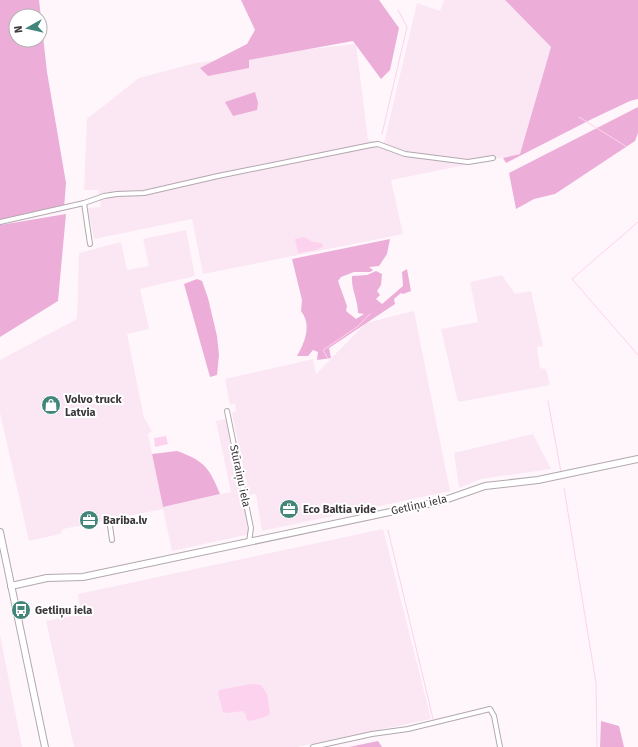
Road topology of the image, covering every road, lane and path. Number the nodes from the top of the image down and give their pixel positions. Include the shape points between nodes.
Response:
1 (493, 158) dead end
2 (84, 203) junction
3 (0, 222) edge
4 (90, 244) dead end
5 (226, 411) dead end
6 (638, 459) edge
7 (109, 519) dead end
8 (0, 532) edge
9 (112, 540) dead end
10 (249, 542) junction
11 (12, 586) junction
12 (45, 747) edge
13 (313, 747) edge
14 (500, 747) edge

1 - 2 street via 468,162 405,154 378,144 144,193 104,196
2 - 3 street
2 - 4 street
5 - 10 street, Stūraiņu iela via 251,528
6 - 10 street, Getliņu iela via 538,480 485,486 442,501
7 - 9 street
8 - 11 street
10 - 11 street, Getliņu iela via 83,577 47,578
11 - 12 street
13 - 14 street via 408,729 490,709 494,716

